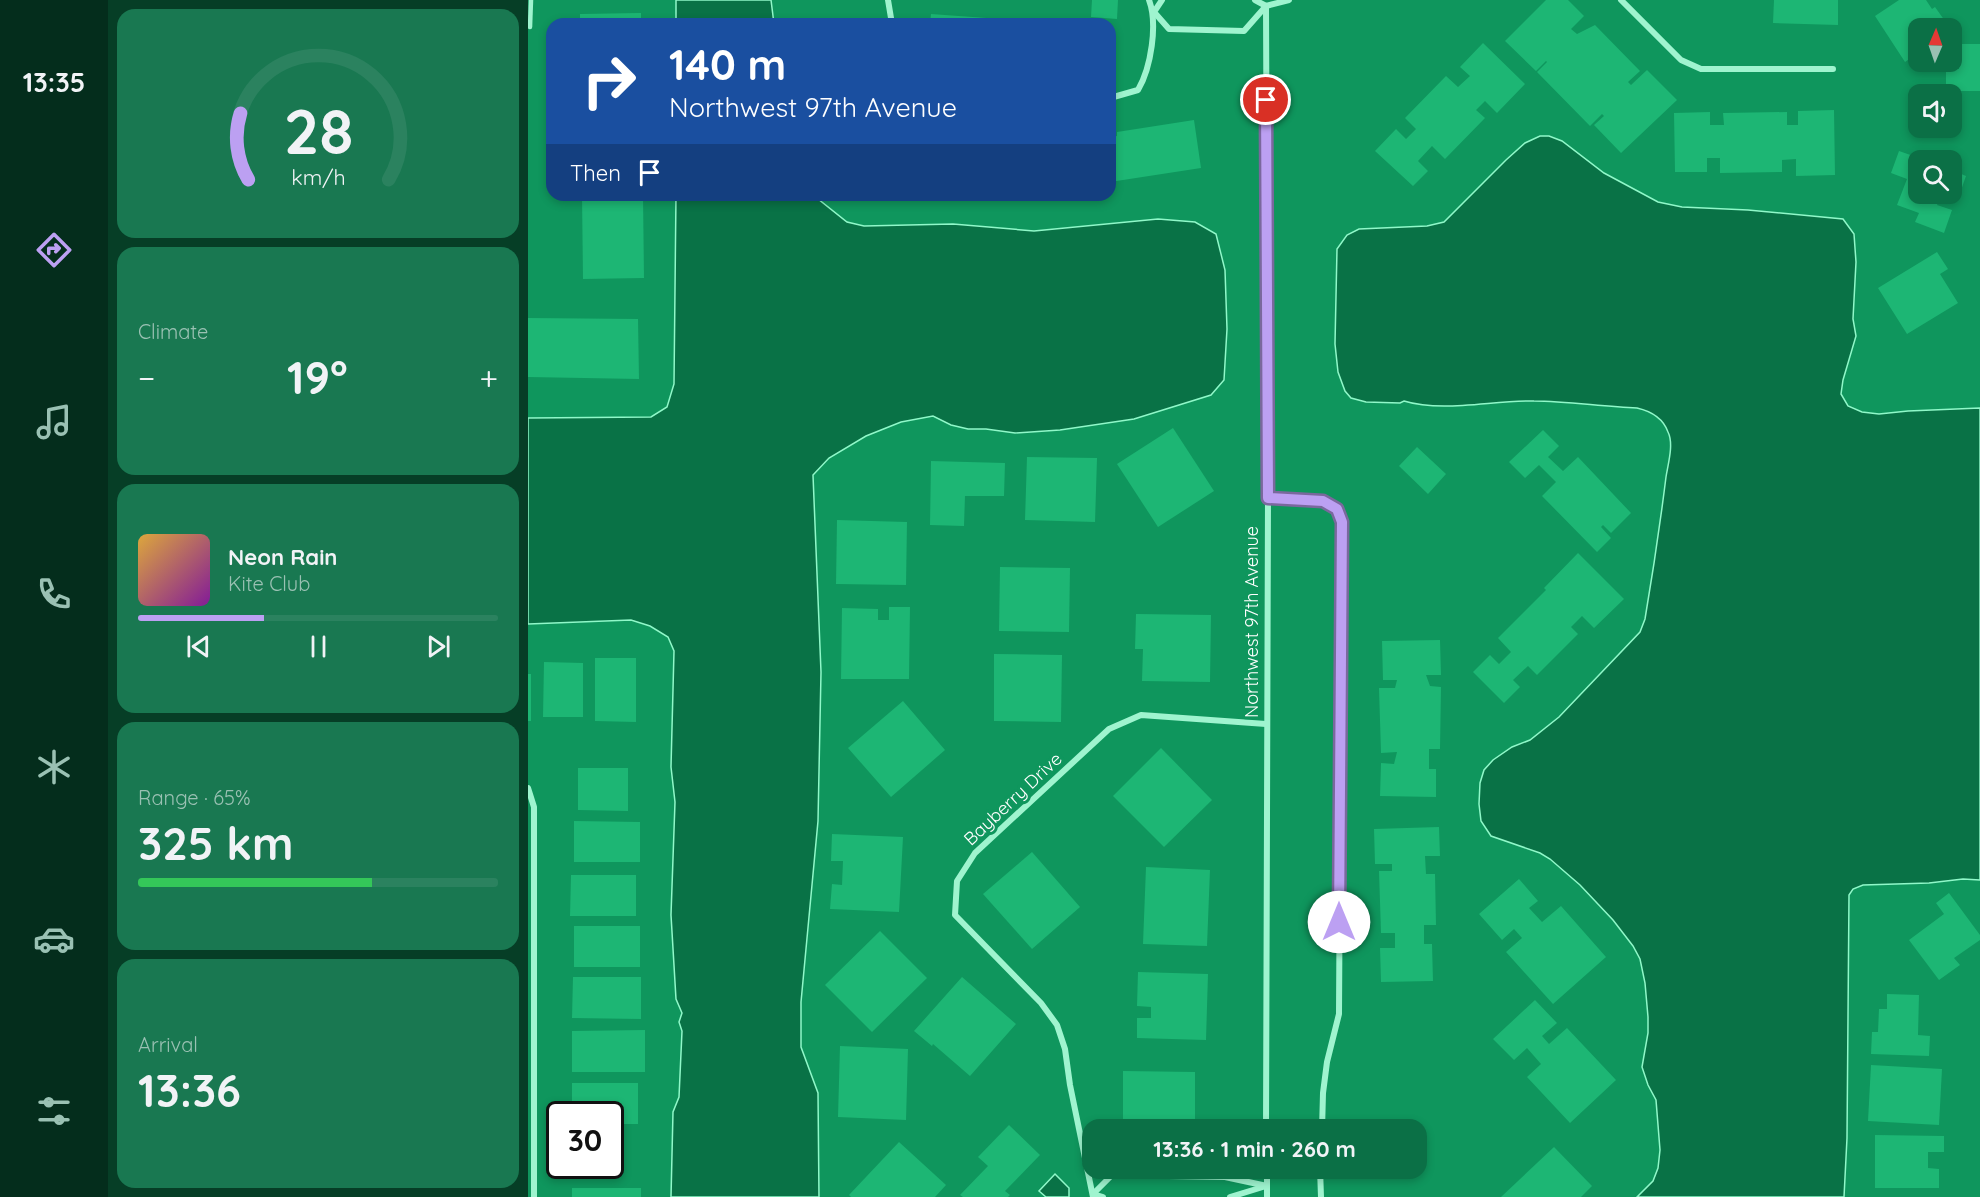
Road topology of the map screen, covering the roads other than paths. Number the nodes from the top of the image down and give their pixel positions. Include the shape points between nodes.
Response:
1 (531, 0) edge
2 (888, 0) edge
3 (1149, 0) edge
4 (1162, 0) edge
5 (1255, 0) edge
6 (1289, 0) edge
7 (1622, 0) edge
8 (1266, 6) junction
9 (1154, 12) junction
10 (891, 18) edge
11 (530, 27) dead end
12 (1833, 69) dead end
13 (1116, 96) edge
14 (1268, 498) junction
15 (1266, 724) junction
16 (528, 788) edge
17 (1266, 1119) edge
18 (1322, 1119) edge
19 (1267, 1179) edge
20 (1320, 1179) edge
21 (1267, 1186) junction
22 (1093, 1195) edge
23 (534, 1197) edge
24 (1103, 1197) edge
25 (1230, 1197) edge
26 (1267, 1197) edge
27 (1321, 1197) edge

1 - 11 lane
2 - 10 street
3 - 9 street
4 - 9 street
5 - 8 street
6 - 8 street
7 - 12 street via 1681,60 1701,69
8 - 9 street via 1244,31 1169,29
8 - 14 street, Northwest 97th Avenue
9 - 13 street via 1144,80 1138,90
14 - 15 street, Northwest 97th Avenue
14 - 18 street via 1323,501 1337,509 1342,522 1338,1014 1327,1062
15 - 17 street, Northwest 97th Avenue
15 - 22 street, Bayberry Drive via 1141,715 1109,729 975,853 957,881 954,915 1041,1003 1057,1025
16 - 23 street via 534,807
19 - 21 street
20 - 27 street
21 - 22 street via 1225,1177 1112,1175
21 - 25 street
21 - 26 street
22 - 24 street

